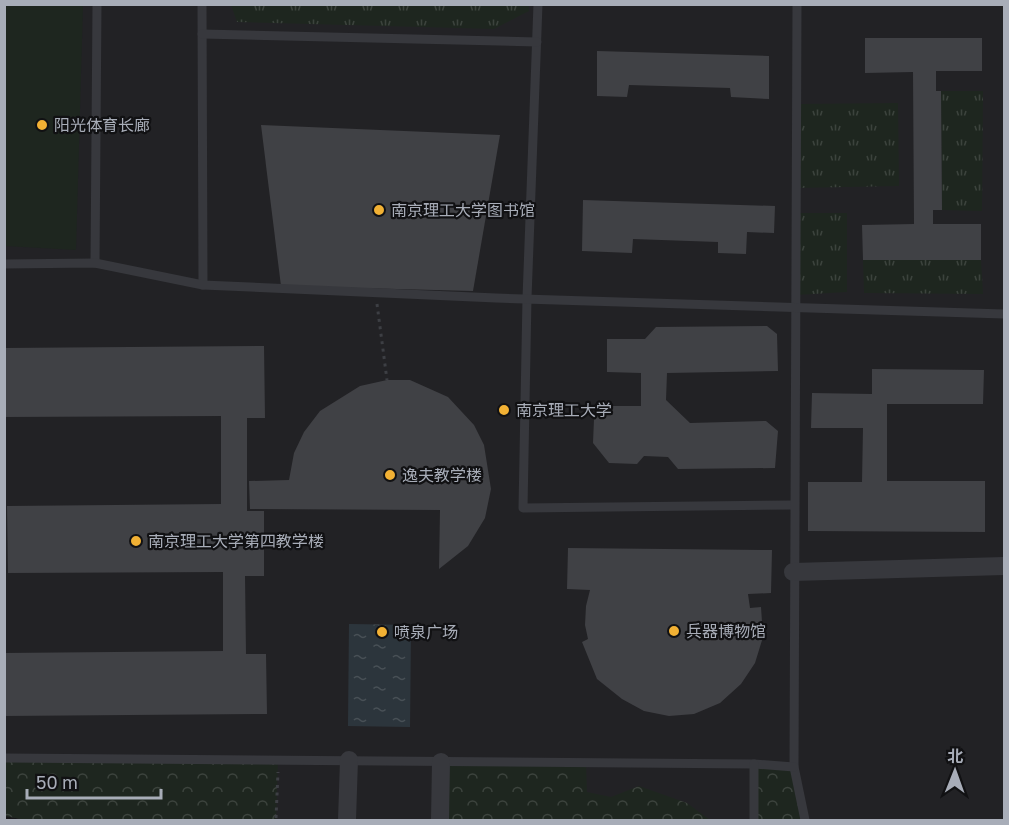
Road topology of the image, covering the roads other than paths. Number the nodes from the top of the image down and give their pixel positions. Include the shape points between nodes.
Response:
1 (97, 4) edge
2 (202, 4) edge
3 (538, 4) edge
4 (797, 4) edge
5 (202, 34) junction
6 (537, 42) junction
7 (95, 263) junction
8 (4, 264) edge
9 (203, 285) junction
10 (527, 298) junction
11 (796, 309) junction
12 (1005, 314) edge
13 (793, 505) junction
14 (1005, 566) edge
15 (793, 572) junction
16 (4, 758) edge
17 (350, 760) junction
18 (441, 762) junction
19 (754, 764) junction
20 (794, 767) junction
21 (347, 820) edge
22 (440, 820) edge
23 (754, 820) edge
24 (805, 820) edge

1 - 7 lane
2 - 5 lane
3 - 6 lane
4 - 11 lane
5 - 6 lane
5 - 9 lane
6 - 10 lane
7 - 8 lane
7 - 9 lane
9 - 10 lane
10 - 11 lane
10 - 13 lane via 523,508
11 - 12 lane
11 - 13 lane
13 - 15 lane
14 - 15 street
15 - 20 lane
16 - 17 lane
17 - 18 lane
17 - 21 street
18 - 19 lane
18 - 22 street
19 - 20 lane
19 - 23 lane
20 - 24 lane

